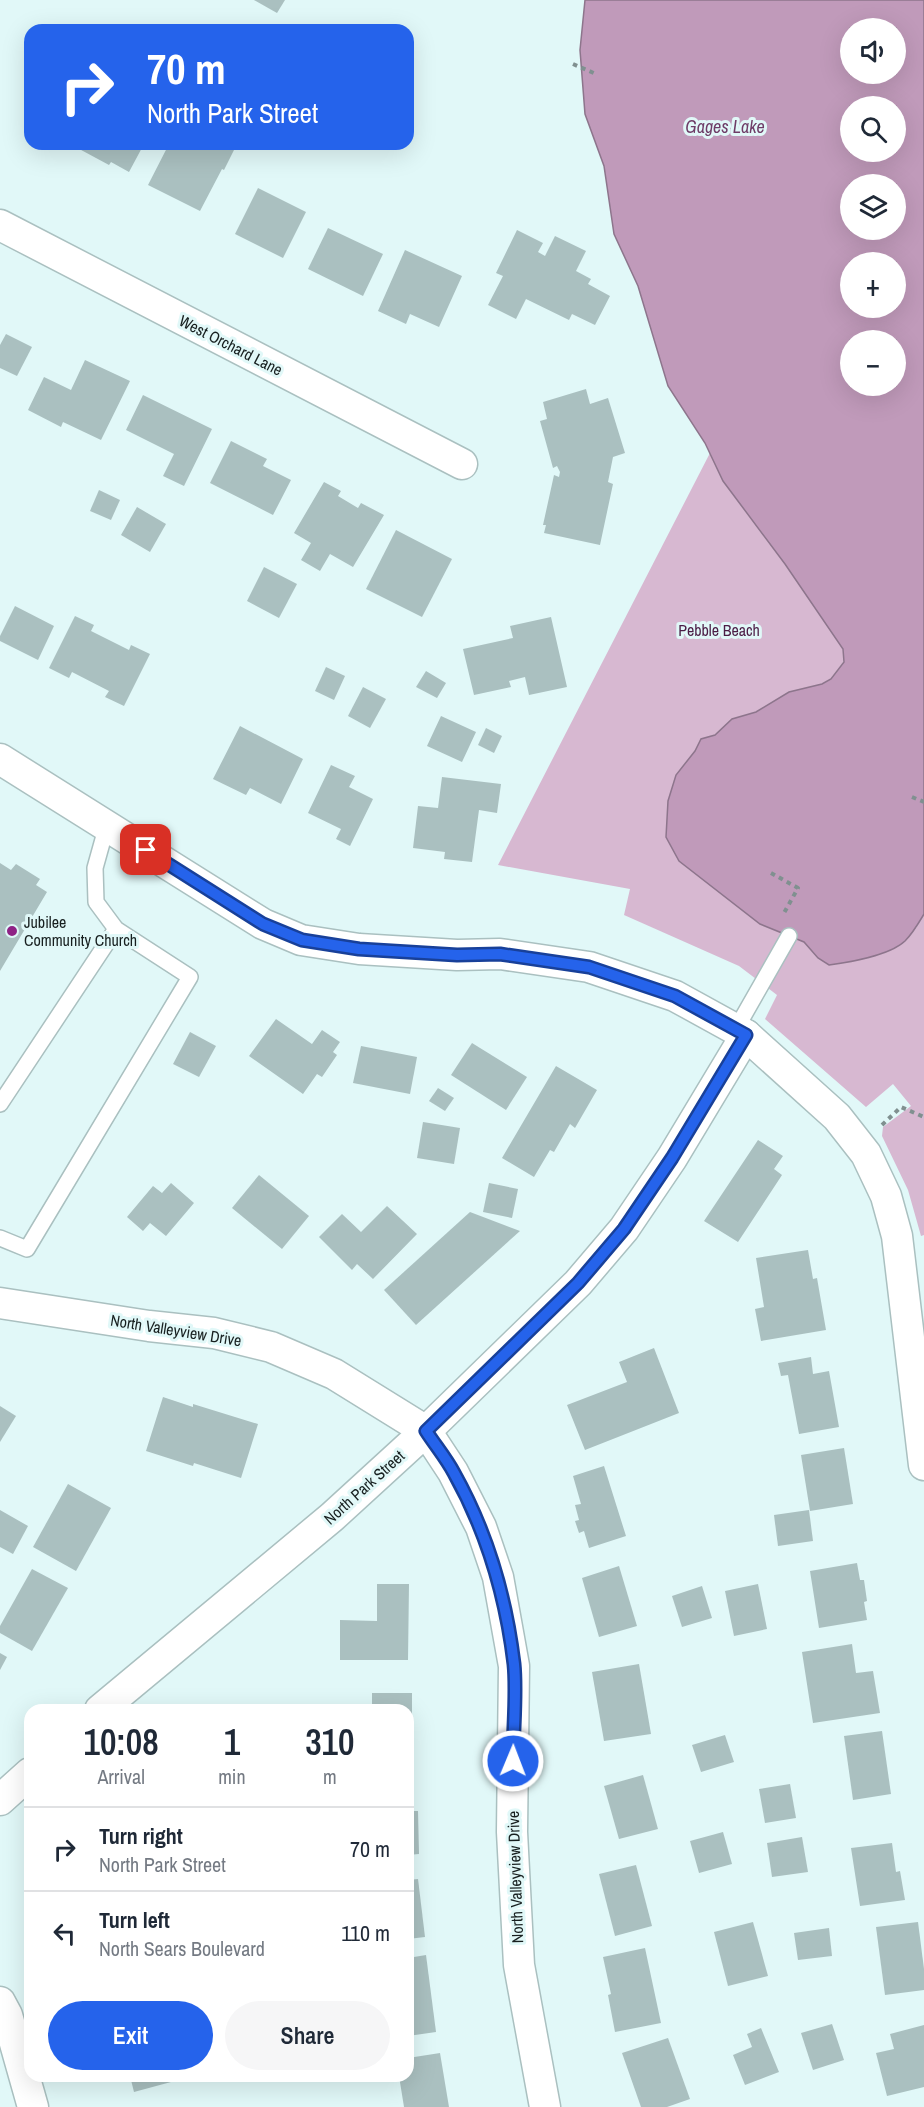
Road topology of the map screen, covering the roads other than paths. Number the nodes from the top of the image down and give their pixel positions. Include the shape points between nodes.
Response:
1 (0, 225) edge
2 (462, 464) dead end
3 (0, 759) edge
4 (107, 825) junction
5 (116, 929) junction
6 (789, 936) dead end
7 (741, 1032) junction
8 (0, 1104) edge
9 (0, 1238) edge
10 (0, 1302) edge
11 (426, 1431) junction
12 (924, 1465) edge
13 (107, 1704) edge
14 (24, 1778) edge
15 (0, 1800) edge
16 (0, 2002) edge
17 (24, 2075) edge
18 (26, 2082) edge
19 (33, 2107) edge
20 (544, 2107) edge

1 - 2 street, West Orchard Lane
3 - 4 street
4 - 5 lane via 95,868 96,902
4 - 7 street via 263,924 302,940 359,949 500,954 589,967 675,996
5 - 8 lane
5 - 9 lane via 190,977 27,1249
6 - 7 lane
7 - 11 street, North Park Street via 672,1158 624,1229 578,1283
7 - 12 street via 837,1117 866,1154 886,1196 897,1236
10 - 11 street, North Valleyview Drive via 214,1333 271,1347 334,1374
11 - 13 street, North Park Street via 332,1517
11 - 20 street, North Valleyview Drive via 453,1472 481,1527 498,1577 514,1666 512,1832 519,1965
14 - 15 street
16 - 17 street
18 - 19 street

